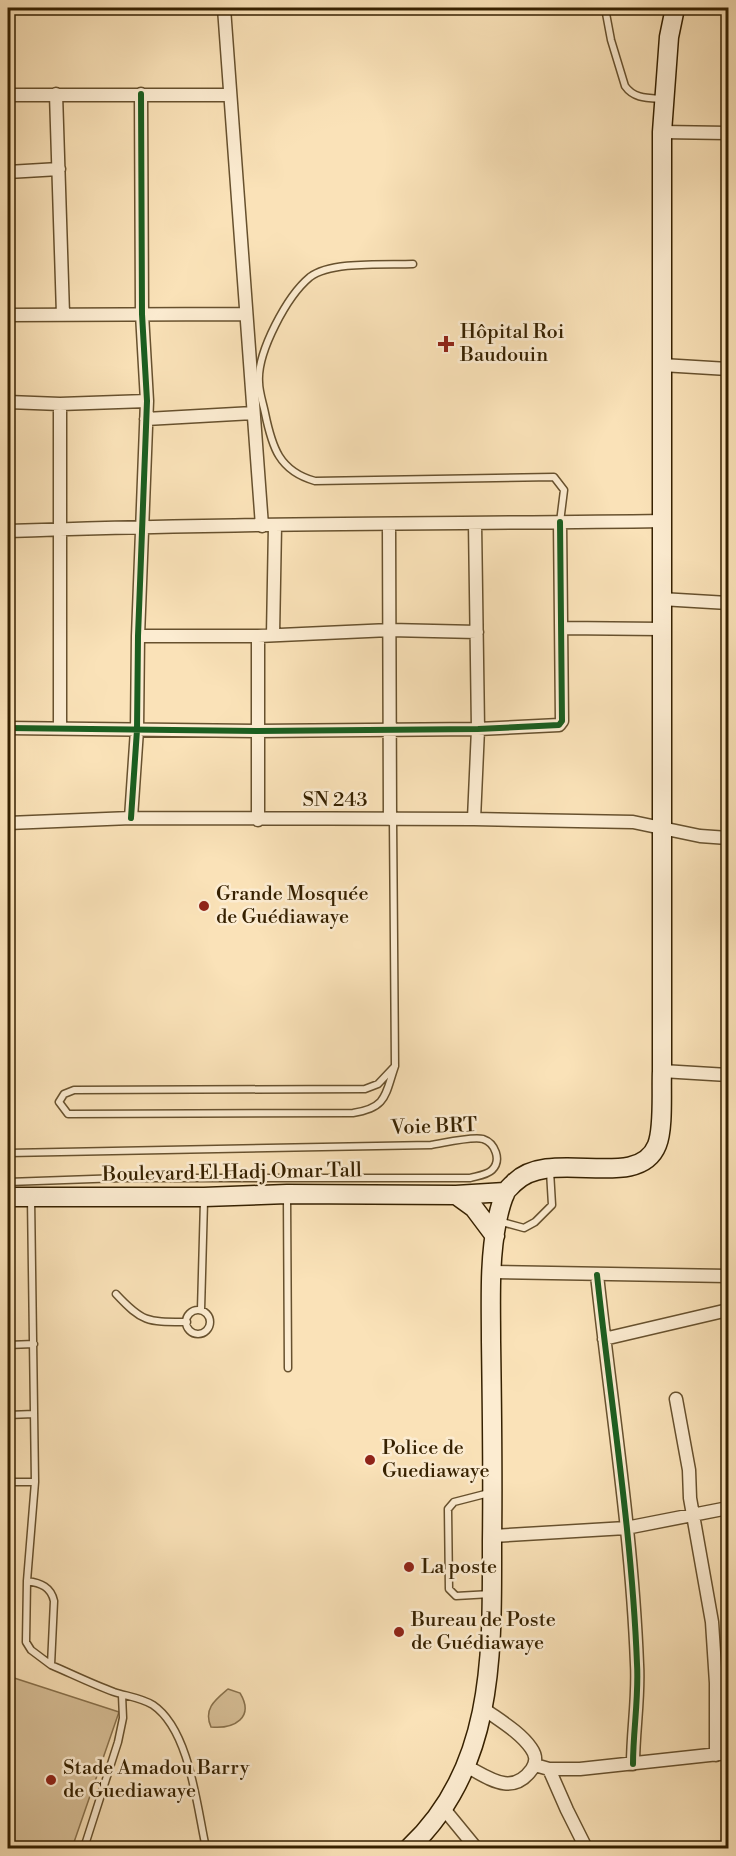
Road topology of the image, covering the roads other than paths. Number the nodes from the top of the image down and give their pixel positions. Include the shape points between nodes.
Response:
1 (224, 8) edge
2 (605, 8) edge
3 (675, 8) edge
4 (56, 94) junction
5 (141, 94) junction
6 (8, 95) edge
7 (230, 95) junction
8 (663, 99) junction
9 (662, 132) junction
10 (729, 132) edge
11 (59, 170) junction
12 (8, 172) edge
13 (413, 264) dead end
14 (63, 314) junction
15 (142, 314) junction
16 (245, 314) junction
17 (8, 315) edge
18 (662, 365) junction
19 (729, 369) edge
20 (147, 401) junction
21 (8, 402) edge
22 (60, 404) junction
23 (253, 413) junction
24 (146, 419) junction
25 (663, 521) junction
26 (560, 522) junction
27 (475, 523) junction
28 (389, 525) junction
29 (142, 526) junction
30 (268, 526) junction
31 (59, 529) junction
32 (8, 531) edge
33 (661, 599) junction
34 (729, 603) edge
35 (562, 628) junction
36 (661, 629) junction
37 (390, 630) junction
38 (477, 632) junction
39 (273, 635) junction
40 (138, 636) junction
41 (258, 636) junction
42 (8, 728) edge
43 (60, 728) junction
44 (478, 729) junction
45 (137, 730) junction
46 (390, 730) junction
47 (257, 731) junction
48 (131, 818) junction
49 (392, 819) junction
50 (474, 819) junction
51 (258, 820) junction
52 (8, 823) edge
53 (662, 828) junction
54 (729, 838) edge
55 (395, 1066) junction
56 (662, 1071) junction
57 (729, 1074) edge
58 (8, 1153) edge
59 (550, 1168) junction
60 (8, 1182) edge
61 (505, 1192) junction
62 (287, 1194) junction
63 (456, 1195) junction
64 (8, 1197) edge
65 (31, 1197) junction
66 (204, 1197) junction
67 (496, 1228) junction
68 (491, 1272) junction
69 (597, 1275) junction
70 (729, 1276) edge
71 (116, 1294) dead end
72 (201, 1310) junction
73 (729, 1310) edge
74 (187, 1322) junction
75 (604, 1339) junction
76 (34, 1344) junction
77 (8, 1345) edge
78 (288, 1368) dead end
79 (676, 1399) dead end
80 (34, 1414) junction
81 (8, 1415) edge
82 (8, 1482) edge
83 (35, 1482) junction
84 (492, 1492) junction
85 (729, 1508) edge
86 (693, 1516) junction
87 (626, 1528) junction
88 (492, 1536) junction
89 (27, 1581) junction
90 (492, 1594) junction
91 (51, 1665) junction
92 (122, 1695) junction
93 (484, 1708) junction
94 (722, 1754) edge
95 (633, 1764) junction
96 (535, 1765) junction
97 (466, 1766) junction
98 (549, 1769) junction
99 (444, 1809) junction
100 (84, 1848) edge
101 (206, 1848) edge
102 (409, 1848) edge
103 (477, 1848) edge
104 (586, 1848) edge

1 - 7 street
2 - 8 lane via 625,86 636,96
3 - 8 main road
4 - 5 street
4 - 6 street
4 - 11 street
5 - 7 street
5 - 15 street
7 - 16 street
8 - 9 main road
9 - 10 street
9 - 18 main road
11 - 12 street
11 - 14 street
13 - 26 lane via 331,267 310,277 285,305 265,348 258,381 275,451 291,470 315,481 554,477 564,490
14 - 15 street
14 - 17 street
15 - 16 street
15 - 20 street
16 - 23 street
18 - 19 street
18 - 25 main road
20 - 22 street
20 - 24 street
21 - 22 street
22 - 31 street
23 - 24 street
23 - 30 street
24 - 29 street
25 - 26 street
25 - 33 main road
26 - 27 street
26 - 35 street
27 - 28 street
27 - 38 street
28 - 30 street
28 - 37 street
29 - 30 street
29 - 31 street
29 - 40 street
30 - 39 street
31 - 32 street
31 - 43 street
33 - 34 street
33 - 36 main road
35 - 36 street
35 - 44 street via 561,724
36 - 53 main road
37 - 38 street
37 - 39 street
37 - 46 street
38 - 44 street
39 - 41 street
40 - 41 street
40 - 45 street
41 - 47 street
42 - 43 street
43 - 45 street
44 - 46 street
44 - 50 street
45 - 47 street
45 - 48 street
46 - 47 street
46 - 49 street
47 - 51 street
48 - 51 street, SN 243
48 - 52 street, SN 243
49 - 50 street, SN 243
49 - 51 street, SN 243
49 - 55 lane
50 - 53 street, SN 243 via 633,822
53 - 54 street, SN 243
53 - 56 main road
55 - 55 lane via 378,1084 365,1089 74,1090 58,1102 68,1114 353,1113 368,1111 383,1101
56 - 57 street
56 - 59 main road via 660,1132 649,1157 637,1166 620,1169
58 - 60 lane, Voie BRT via 431,1145 480,1138 494,1148 497,1158 490,1171 470,1178 121,1178
59 - 61 main road via 519,1178
59 - 67 lane via 552,1205 524,1228
61 - 63 main road, Boulevard El Hadj Omar Tall
61 - 67 main road
62 - 63 main road, Boulevard El Hadj Omar Tall
62 - 66 main road, Boulevard El Hadj Omar Tall
62 - 78 lane
63 - 67 main road
64 - 65 main road, Boulevard El Hadj Omar Tall
65 - 66 main road, Boulevard El Hadj Omar Tall
65 - 76 lane
66 - 72 lane
67 - 68 main road
68 - 69 street
68 - 84 main road
69 - 70 street
69 - 75 street
71 - 74 lane via 132,1311 153,1322
72 - 74 lane via 191,1312
72 - 74 lane via 209,1317 206,1331 191,1331
73 - 75 street
75 - 87 street
76 - 77 lane
76 - 80 lane
79 - 86 street
80 - 81 lane
80 - 83 lane
82 - 83 lane
83 - 89 lane
84 - 88 main road
84 - 90 lane via 454,1502 448,1509 447,1564 448,1589 456,1596
85 - 86 street
86 - 87 street
86 - 94 street via 712,1622
87 - 88 street
87 - 95 street via 637,1666
88 - 90 main road
89 - 91 lane via 26,1642
89 - 91 lane via 52,1592
90 - 93 main road via 492,1644
91 - 92 lane
92 - 100 lane via 120,1734
92 - 101 lane via 153,1705 178,1737 192,1780
93 - 96 street via 530,1746
93 - 97 main road
94 - 95 street
95 - 98 street
96 - 97 street via 528,1775 508,1784
96 - 98 street
97 - 99 main road
98 - 104 street
99 - 102 main road
99 - 103 street

